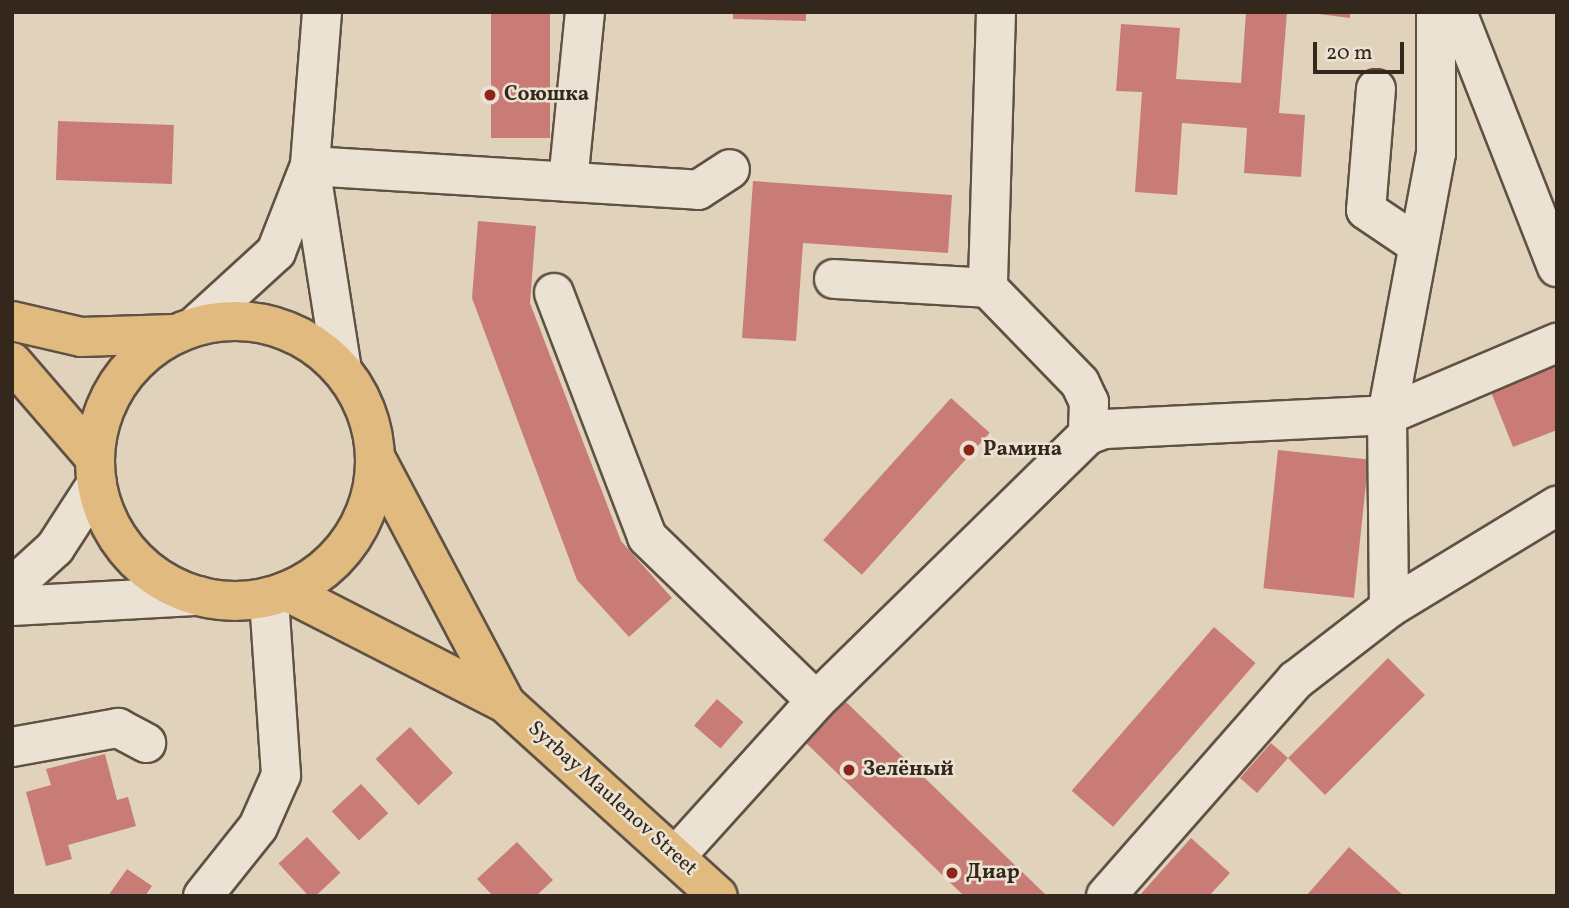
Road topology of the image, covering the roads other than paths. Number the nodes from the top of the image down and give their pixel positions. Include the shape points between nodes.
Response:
1 (322, 12) edge
2 (585, 12) edge
3 (996, 12) edge
4 (1436, 12) edge
5 (1457, 12) edge
6 (1376, 89) dead end
7 (310, 166) junction
8 (730, 169) dead end
9 (568, 182) junction
10 (1418, 245) junction
11 (1557, 267) edge
12 (834, 279) dead end
13 (988, 288) junction
14 (554, 293) dead end
15 (12, 321) edge
16 (184, 330) junction
17 (1557, 343) edge
18 (12, 362) edge
19 (342, 370) junction
20 (1387, 415) junction
21 (1088, 435) junction
22 (375, 457) junction
23 (96, 471) junction
24 (1557, 506) edge
25 (12, 587) edge
26 (278, 594) junction
27 (199, 596) junction
28 (12, 606) edge
29 (1389, 608) junction
30 (816, 701) junction
31 (505, 703) junction
32 (146, 743) dead end
33 (12, 747) edge
34 (675, 857) junction
35 (203, 896) edge
36 (718, 896) edge
37 (1106, 896) edge

1 - 7 street
2 - 9 street
3 - 13 street
4 - 10 street via 1436,153
5 - 11 street
6 - 10 street via 1366,209
7 - 9 street
7 - 16 street via 276,252
7 - 19 street
8 - 9 street via 698,190
10 - 20 street
12 - 13 street
13 - 21 street via 1080,383 1089,402
14 - 30 street via 647,537
15 - 16 main road via 80,337
16 - 19 main road via 235,320 275,326 312,343
16 - 23 main road via 142,355 117,385 101,420
17 - 20 street
18 - 23 main road
19 - 22 main road via 366,410
20 - 21 street via 1118,426
20 - 29 street
21 - 30 street
22 - 26 main road via 366,513 352,538 312,578
22 - 31 main road
23 - 25 street via 55,548
23 - 27 main road via 109,522 131,555 162,580
24 - 29 street
26 - 27 main road
26 - 31 main road
26 - 35 street via 281,775 258,827
27 - 28 street
29 - 37 street via 1296,680
30 - 34 street
31 - 34 main road, Syrbay Maulenov Street
32 - 33 street via 107,729
34 - 36 main road, Syrbay Maulenov Street

